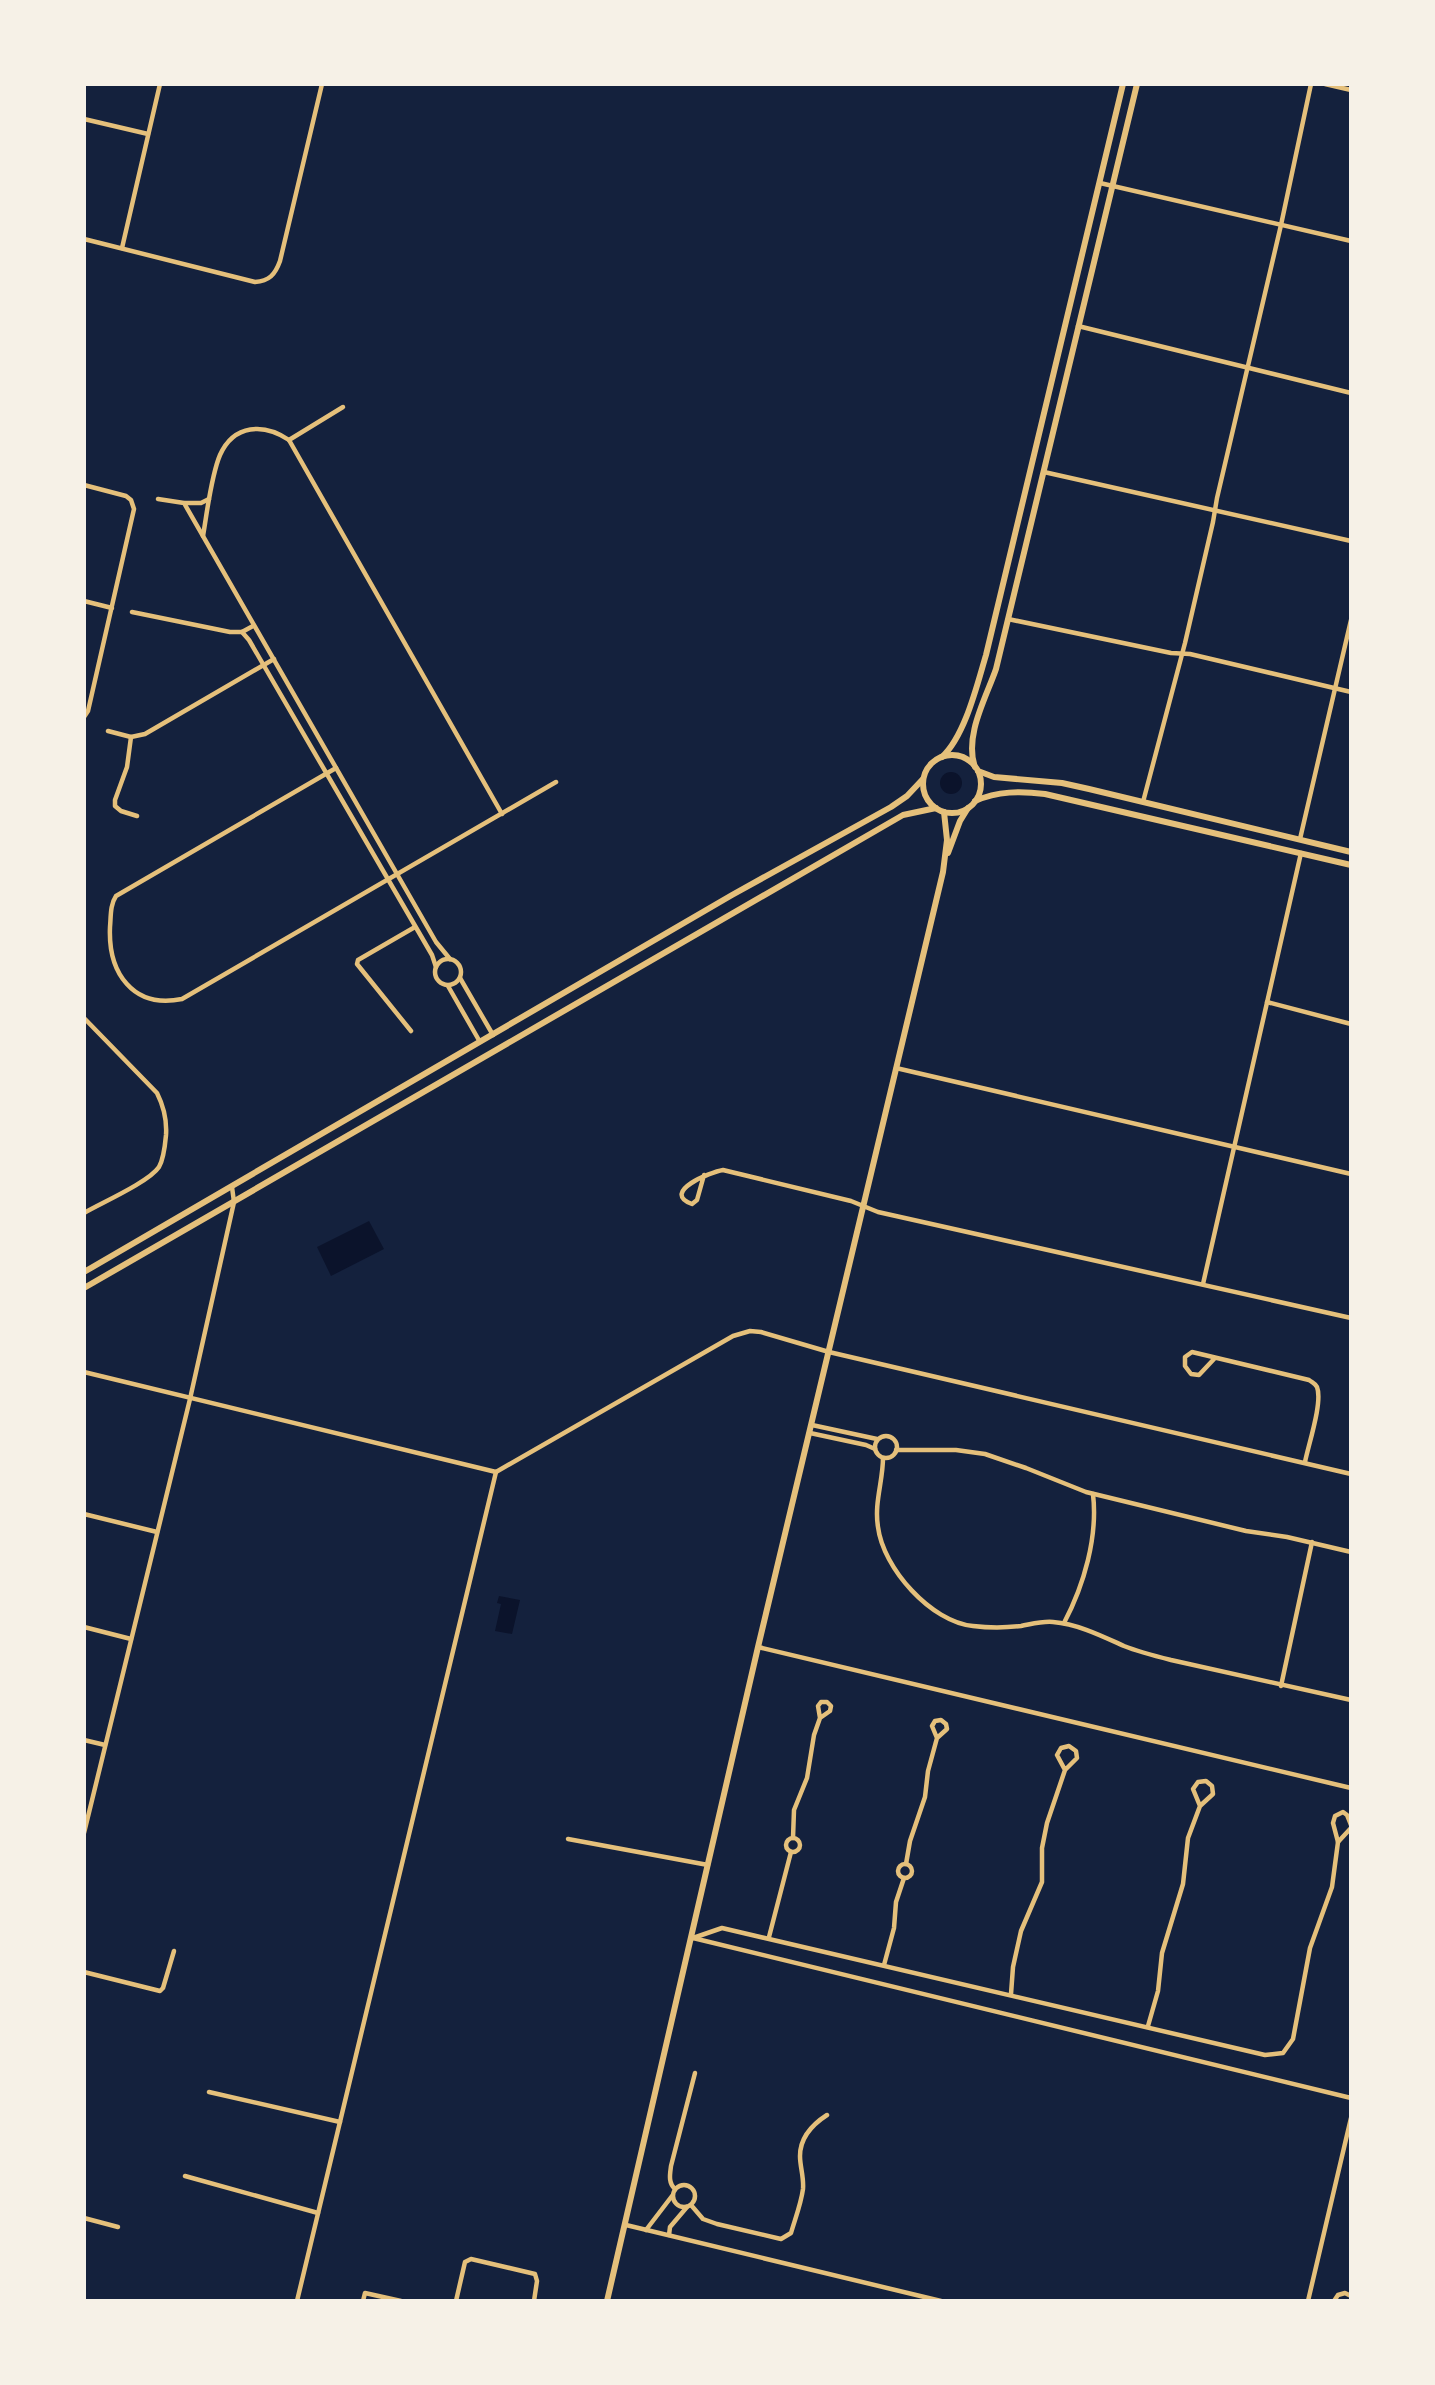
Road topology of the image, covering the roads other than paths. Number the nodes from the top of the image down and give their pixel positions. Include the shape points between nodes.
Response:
1 (160, 84) edge
2 (322, 84) edge
3 (1123, 84) edge
4 (1137, 84) edge
5 (1311, 84) edge
6 (1325, 84) edge
7 (1351, 90) edge
8 (84, 119) edge
9 (148, 134) junction
10 (1100, 183) junction
11 (1112, 187) junction
12 (1281, 225) junction
13 (84, 239) edge
14 (1351, 241) edge
15 (122, 248) junction
16 (1078, 326) junction
17 (1247, 368) junction
18 (1351, 393) edge
19 (343, 407) dead end
20 (289, 440) junction
21 (1044, 472) junction
22 (84, 485) edge
23 (158, 499) dead end
24 (209, 499) junction
25 (184, 503) junction
26 (1215, 509) junction
27 (203, 536) junction
28 (1351, 541) edge
29 (84, 601) edge
30 (112, 608) junction
31 (132, 612) dead end
32 (1008, 619) junction
33 (1351, 620) edge
34 (253, 625) junction
35 (242, 632) junction
36 (1181, 653) junction
37 (274, 659) junction
38 (264, 665) junction
39 (1336, 688) junction
40 (1351, 692) edge
41 (84, 717) edge
42 (108, 731) dead end
43 (131, 737) junction
44 (942, 757) junction
45 (336, 768) junction
46 (977, 769) junction
47 (326, 773) junction
48 (923, 779) junction
49 (556, 782) dead end
50 (975, 801) junction
51 (1143, 802) junction
52 (969, 807) junction
53 (936, 808) junction
54 (944, 812) junction
55 (502, 814) junction
56 (137, 816) dead end
57 (1300, 839) junction
58 (1351, 852) edge
59 (1300, 853) junction
60 (945, 861) junction
61 (1351, 864) edge
62 (398, 874) junction
63 (388, 880) junction
64 (415, 927) junction
65 (450, 959) junction
66 (436, 967) junction
67 (460, 978) junction
68 (447, 985) junction
69 (1267, 1002) junction
70 (84, 1018) edge
71 (1351, 1024) edge
72 (411, 1031) dead end
73 (493, 1035) junction
74 (480, 1043) junction
75 (896, 1068) junction
76 (1233, 1147) junction
77 (1351, 1174) edge
78 (704, 1175) junction
79 (232, 1186) junction
80 (234, 1202) junction
81 (865, 1207) junction
82 (84, 1213) edge
83 (84, 1272) edge
84 (1203, 1284) junction
85 (84, 1289) edge
86 (1351, 1318) edge
87 (829, 1352) junction
88 (1214, 1359) junction
89 (84, 1372) edge
90 (190, 1399) junction
91 (811, 1429) junction
92 (878, 1439) junction
93 (875, 1449) junction
94 (896, 1450) junction
95 (884, 1458) junction
96 (1305, 1462) junction
97 (496, 1472) junction
98 (1351, 1474) edge
99 (1093, 1494) junction
100 (84, 1514) edge
101 (157, 1532) junction
102 (1312, 1542) junction
103 (1351, 1552) edge
104 (1351, 1559) edge
105 (1064, 1623) junction
106 (84, 1627) edge
107 (131, 1639) junction
108 (758, 1647) junction
109 (1281, 1686) junction
110 (1351, 1700) edge
111 (821, 1718) dead end
112 (937, 1738) dead end
113 (84, 1740) edge
114 (105, 1745) junction
115 (1065, 1770) junction
116 (1351, 1788) edge
117 (1200, 1806) junction
118 (1351, 1826) edge
119 (84, 1833) edge
120 (793, 1838) junction
121 (568, 1839) dead end
122 (1338, 1842) junction
123 (791, 1852) junction
124 (906, 1864) junction
125 (709, 1865) junction
126 (904, 1878) junction
127 (769, 1937) junction
128 (692, 1938) junction
129 (174, 1951) dead end
130 (884, 1965) junction
131 (84, 1972) edge
132 (1011, 1994) junction
133 (1148, 2026) junction
134 (695, 2073) dead end
135 (209, 2092) dead end
136 (1351, 2098) edge
137 (827, 2115) dead end
138 (340, 2122) junction
139 (1350, 2123) edge
140 (1348, 2142) edge
141 (185, 2176) dead end
142 (675, 2189) junction
143 (672, 2196) junction
144 (689, 2206) junction
145 (318, 2213) junction
146 (84, 2218) edge
147 (626, 2225) junction
148 (118, 2227) dead end
149 (646, 2230) junction
150 (669, 2235) junction
151 (1351, 2296) edge
152 (297, 2301) edge
153 (363, 2301) edge
154 (401, 2301) edge
155 (456, 2301) edge
156 (534, 2301) edge
157 (607, 2301) edge
158 (941, 2301) edge
159 (1308, 2301) edge
160 (1334, 2301) edge

1 - 9 street
2 - 15 street via 280,261 271,278 255,282
3 - 10 main road
4 - 11 main road
5 - 12 street
6 - 7 street
8 - 9 street
9 - 15 street
10 - 11 street
10 - 44 main road via 986,655 955,740
11 - 12 street
11 - 16 main road
12 - 14 street
12 - 17 street
13 - 15 street
16 - 17 street
16 - 21 main road
17 - 18 street
17 - 26 street
19 - 20 street
20 - 24 street via 269,429 256,428 229,441 220,455
20 - 55 street
21 - 26 street
21 - 32 main road
22 - 30 street via 126,496 133,505
23 - 25 street
24 - 25 street
24 - 27 street
25 - 27 street
26 - 28 street
26 - 36 street
27 - 34 street
29 - 30 street
30 - 41 street
31 - 35 street
32 - 36 street
32 - 46 main road via 972,741 971,757
33 - 39 street
34 - 35 street
34 - 37 street
35 - 38 street
36 - 39 street
36 - 51 street
37 - 38 street
37 - 45 street
38 - 43 street via 145,734
38 - 47 street
39 - 40 street
39 - 57 street
42 - 43 street
43 - 56 street via 127,768 115,800 121,811
44 - 46 main road via 960,756
44 - 48 main road via 929,765
45 - 47 street
45 - 62 street
46 - 50 main road via 981,787
46 - 51 main road via 994,777 1062,783
47 - 63 street
47 - 63 street via 116,895 110,945 118,973 127,985 153,1000 182,999
48 - 53 main road via 925,796
48 - 73 main road via 891,807
49 - 55 street
50 - 52 main road
50 - 59 main road via 1007,792 1045,794
51 - 57 main road
52 - 54 main road
52 - 60 main road
53 - 54 main road
53 - 80 main road via 903,815
54 - 60 main road
55 - 62 street
57 - 58 main road
59 - 61 main road
59 - 69 street
60 - 75 main road
62 - 63 street
62 - 65 street
63 - 64 street
64 - 66 street
64 - 72 street via 357,964
65 - 66 street
65 - 67 street via 460,965
66 - 68 street via 438,980
67 - 68 street
67 - 73 street
68 - 74 street
69 - 71 street
69 - 76 street
70 - 82 street via 157,1093 166,1128 158,1168
73 - 74 main road
74 - 79 main road
75 - 76 street
75 - 81 main road
76 - 77 street
76 - 84 street
78 - 78 street via 683,1191 687,1202 697,1200
78 - 81 street via 723,1170
79 - 80 street
79 - 83 main road
80 - 85 main road
80 - 90 street
81 - 84 street
81 - 87 main road
84 - 86 street
87 - 91 main road
87 - 96 street
87 - 97 street via 761,1332 733,1335
88 - 88 street via 1192,1352 1185,1357 1185,1366 1199,1375
88 - 96 street via 1315,1384 1318,1402
89 - 90 street
90 - 97 street
90 - 101 street
91 - 92 street
91 - 93 street
91 - 108 main road
92 - 93 street
92 - 94 street via 891,1438
93 - 95 street
94 - 95 street
94 - 99 street via 985,1454
95 - 105 street via 877,1509 882,1545 902,1579 920,1598 949,1618 971,1626
96 - 98 street
97 - 138 street
99 - 102 street
99 - 105 street via 1086,1563
100 - 101 street
101 - 107 street
102 - 103 street
102 - 109 street
103 - 104 street
105 - 109 street via 1144,1653
106 - 107 street
107 - 114 street
108 - 116 street
108 - 125 main road
109 - 110 street
111 - 120 street via 794,1810
112 - 124 street
113 - 114 street
114 - 119 street
115 - 115 street via 1077,1758 1069,1746 1057,1755
115 - 132 street via 1043,1837 1042,1882 1021,1931
117 - 117 street via 1213,1794 1206,1781 1193,1789
117 - 133 street via 1188,1838 1183,1884 1162,1953
118 - 122 street
118 - 122 street via 1348,1815 1335,1816
120 - 123 street via 786,1845
120 - 123 street via 800,1846
121 - 125 street
122 - 133 street via 1332,1887 1310,1948 1293,2039 1283,2053 1265,2055
123 - 127 street
124 - 126 street via 899,1868
124 - 126 street via 912,1872
125 - 128 main road
126 - 130 street
127 - 128 street via 722,1928
127 - 130 street
128 - 136 street
128 - 147 main road
129 - 131 street via 160,1991
130 - 132 street
132 - 133 street
134 - 142 street via 671,2166
135 - 138 street
137 - 144 street via 808,2131 802,2144 803,2191 787,2237 717,2224
138 - 145 street
139 - 140 street
140 - 159 street
141 - 145 street
142 - 143 street
142 - 144 street via 682,2185 692,2188 695,2195
143 - 144 street via 677,2206
143 - 149 street
144 - 150 street via 670,2227
145 - 152 street
146 - 148 street
147 - 149 street
147 - 157 main road
149 - 150 street
150 - 158 street
151 - 160 street via 1341,2293
153 - 154 street via 365,2292
155 - 156 street via 466,2262 471,2259 535,2274

